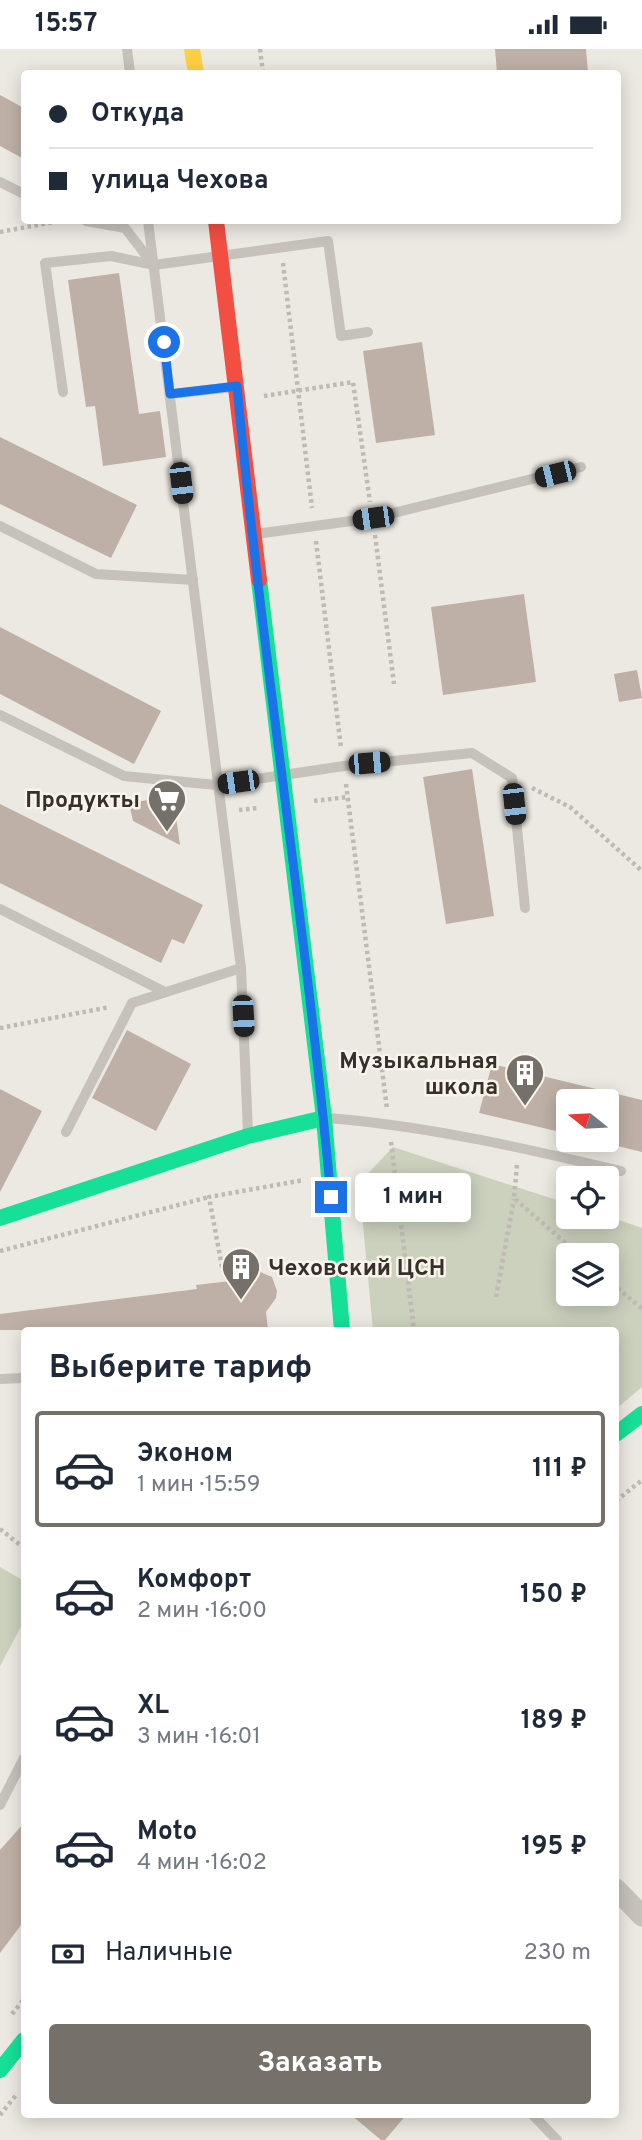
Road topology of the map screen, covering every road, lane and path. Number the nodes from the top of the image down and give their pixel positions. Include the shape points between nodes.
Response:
1 (127, 49) edge
2 (192, 49) edge
3 (198, 49) edge
4 (260, 49) edge
5 (130, 70) edge
6 (196, 70) edge
7 (262, 70) edge
8 (0, 181) edge
9 (21, 192) edge
10 (43, 224) edge
11 (103, 224) edge
12 (148, 224) edge
13 (216, 224) edge
14 (0, 232) edge
15 (221, 256) junction
16 (154, 265) junction
17 (368, 332) dead end
18 (237, 386) junction
19 (63, 392) dead end
20 (170, 394) junction
21 (263, 396) dead end
22 (581, 467) dead end
23 (373, 518) junction
24 (0, 526) edge
25 (253, 535) junction
26 (193, 580) junction
27 (394, 684) dead end
28 (0, 715) edge
29 (282, 775) junction
30 (512, 778) junction
31 (216, 785) junction
32 (348, 797) dead end
33 (312, 801) dead end
34 (642, 871) edge
35 (526, 908) dead end
36 (0, 909) edge
37 (241, 968) junction
38 (165, 992) junction
39 (132, 1003) junction
40 (0, 1028) edge
41 (324, 1118) junction
42 (66, 1132) dead end
43 (248, 1136) junction
44 (519, 1147) junction
45 (621, 1171) dead end
46 (305, 1180) dead end
47 (209, 1197) junction
48 (514, 1198) junction
49 (0, 1219) edge
50 (565, 1243) edge
51 (0, 1251) edge
52 (222, 1267) dead end
53 (619, 1290) edge
54 (496, 1297) dead end
55 (642, 1310) edge
56 (342, 1327) edge
57 (21, 1378) edge
58 (0, 1380) edge
59 (642, 1414) edge
60 (619, 1432) edge
61 (642, 1480) edge
62 (619, 1499) edge
63 (0, 1529) edge
64 (21, 1546) edge
65 (21, 1764) edge
66 (0, 1805) edge
67 (619, 1892) edge
68 (642, 1916) edge
69 (21, 2043) edge
70 (3, 2059) edge
71 (21, 2089) edge
72 (0, 2115) edge
73 (536, 2118) edge
74 (557, 2140) edge

1 - 5 lane
2 - 3 lane
2 - 6 main road
4 - 7 path
8 - 9 lane
10 - 14 path
11 - 16 lane via 125,228
12 - 16 lane
13 - 15 main road
15 - 16 lane
15 - 17 lane via 328,241 341,336
15 - 18 main road
16 - 19 lane via 111,256 45,263
16 - 20 lane
18 - 20 lane
18 - 25 main road
20 - 26 lane
21 - 23 path via 353,382
22 - 23 lane
23 - 25 lane
23 - 27 path
24 - 26 lane via 96,574
25 - 29 main road
26 - 31 lane
28 - 31 lane via 124,776
29 - 30 lane via 472,753
29 - 31 lane
29 - 41 main road
30 - 34 path via 570,807
30 - 35 lane
31 - 37 lane
32 - 33 path
36 - 38 lane
37 - 38 lane
37 - 43 lane
38 - 39 lane
39 - 40 path
39 - 42 lane
41 - 43 main road
41 - 44 lane via 389,1123
41 - 56 main road
43 - 49 main road
44 - 45 lane
44 - 48 path
46 - 47 path
47 - 51 path
47 - 52 path
48 - 50 path
48 - 54 path
53 - 55 path
57 - 58 lane
59 - 60 main road
61 - 62 path
63 - 64 path
65 - 66 lane
67 - 68 street
69 - 70 main road
71 - 72 path
73 - 74 lane

